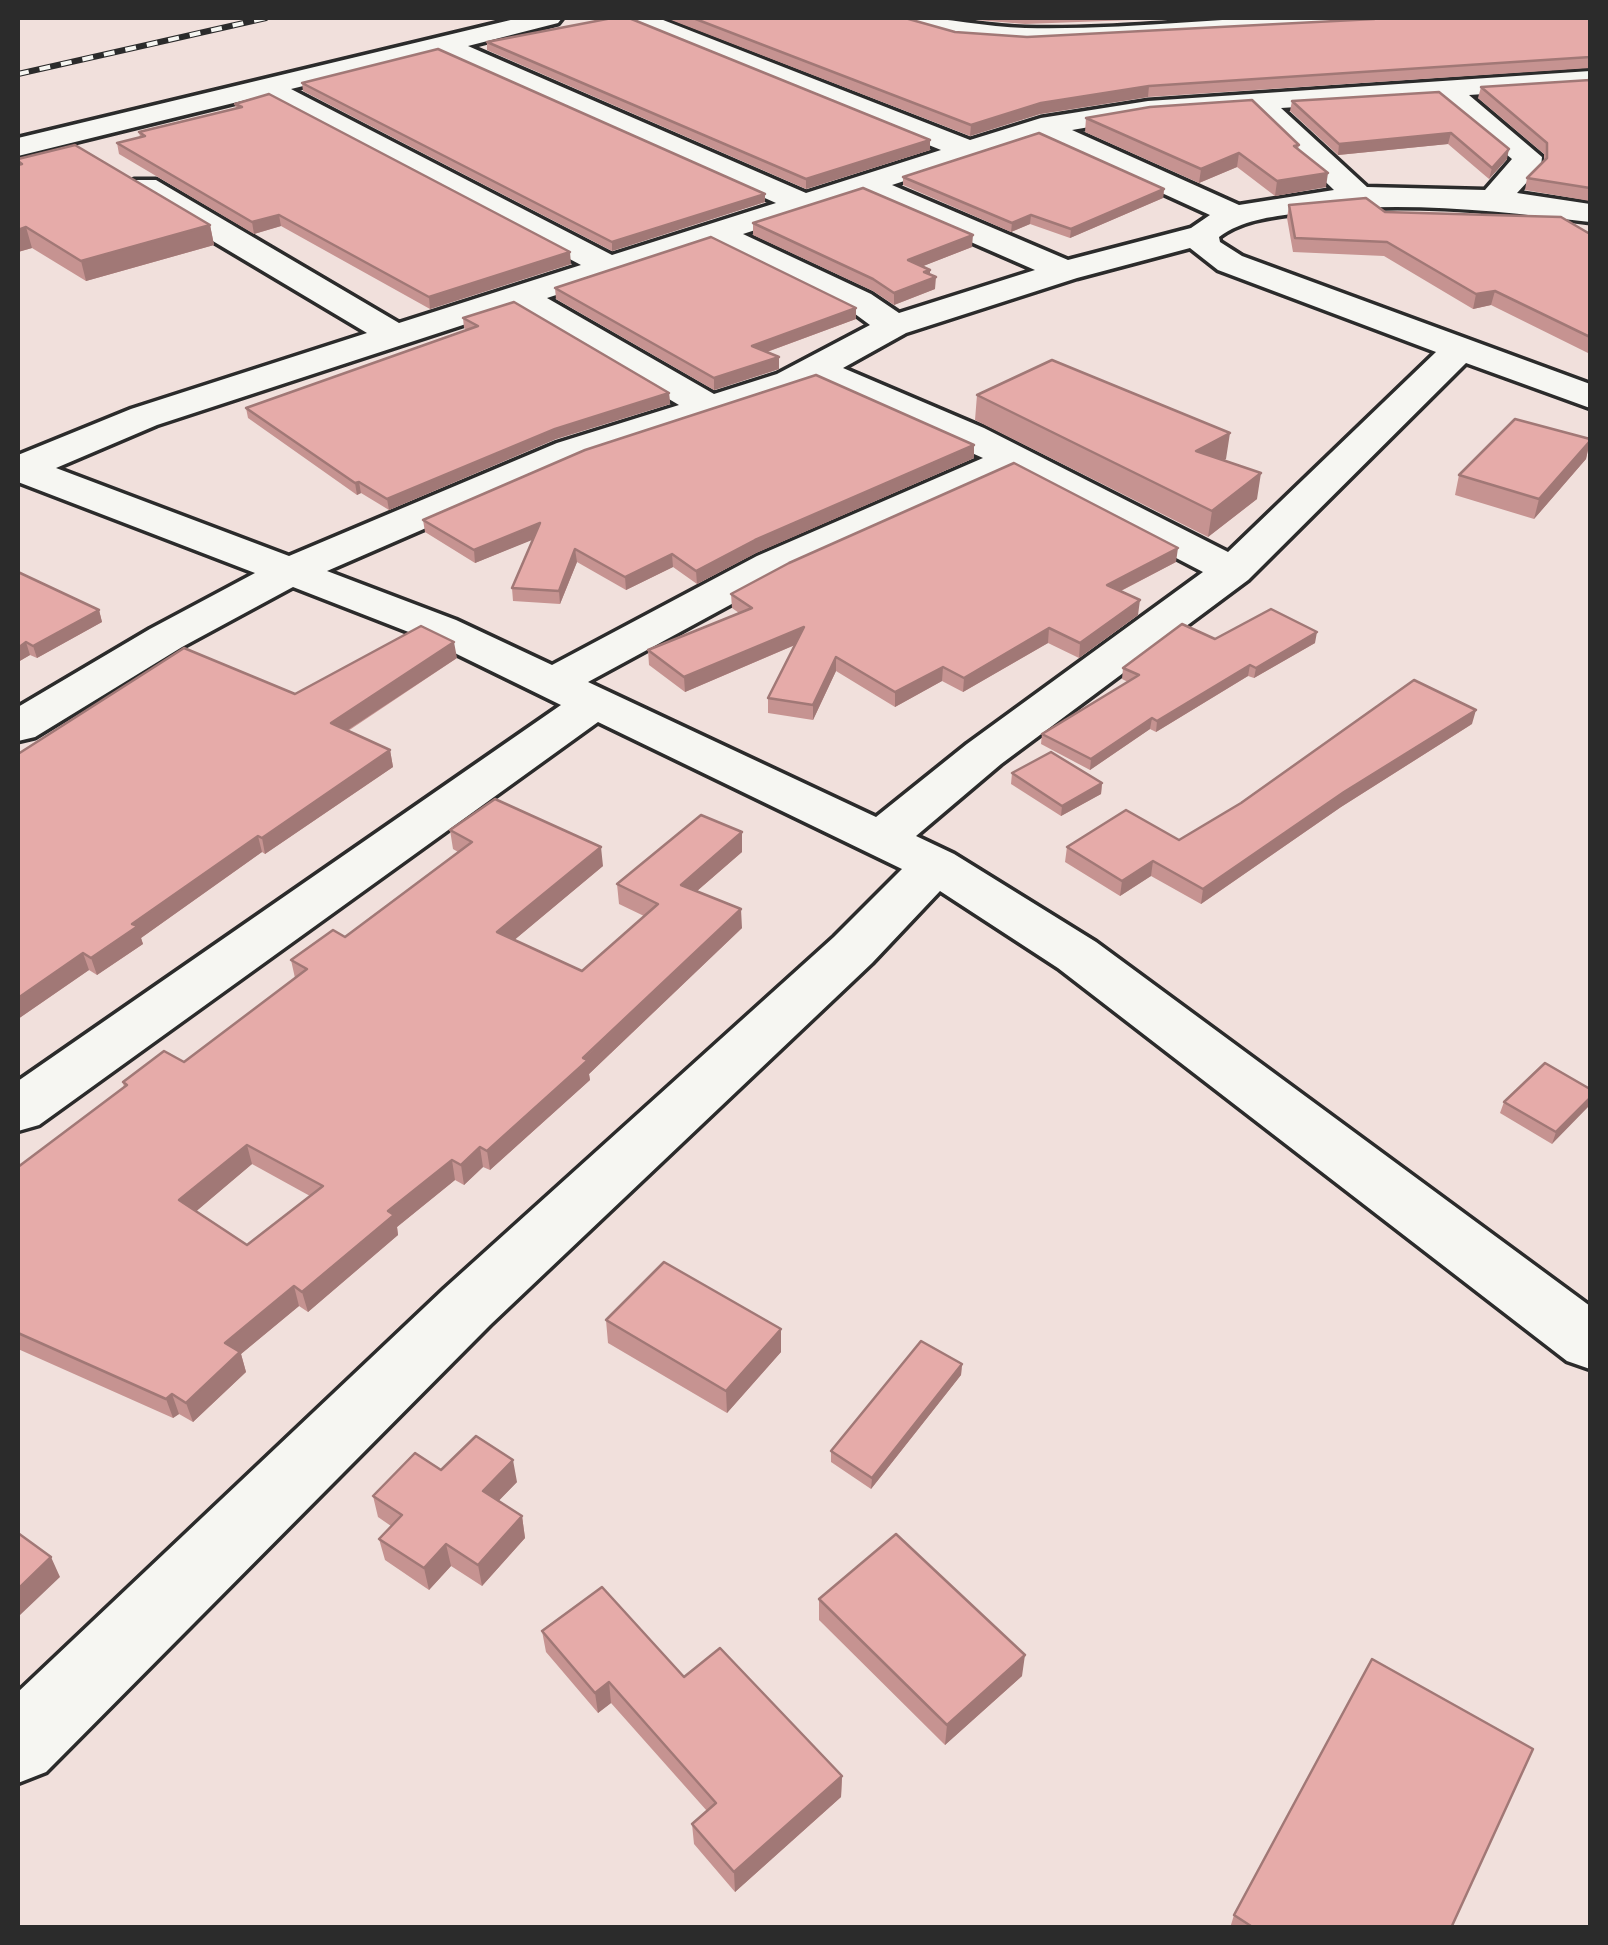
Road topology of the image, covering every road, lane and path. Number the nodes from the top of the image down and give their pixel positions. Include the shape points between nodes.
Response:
1 (548, 18) edge
2 (637, 18) edge
3 (908, 18) edge
4 (1372, 18) edge
5 (442, 44) junction
6 (1590, 78) edge
7 (266, 86) junction
8 (1444, 88) junction
9 (1257, 101) junction
10 (1041, 126) junction
11 (60, 136) junction
12 (18, 147) edge
13 (968, 150) junction
14 (864, 184) junction
15 (1357, 195) junction
16 (1495, 198) junction
17 (804, 204) junction
18 (1590, 213) edge
19 (1236, 214) junction
20 (715, 233) junction
21 (1202, 235) junction
22 (610, 266) junction
23 (1065, 271) junction
24 (522, 297) junction
25 (894, 326) junction
26 (396, 336) junction
27 (1462, 348) junction
28 (818, 370) junction
29 (1590, 397) edge
30 (710, 407) junction
31 (1015, 458) junction
32 (19, 469) edge
33 (1234, 571) junction
34 (289, 572) junction
35 (573, 694) junction
36 (18, 726) edge
37 (909, 851) junction
38 (18, 1110) edge
39 (1590, 1342) edge
40 (18, 1745) edge

1 - 5 street
2 - 13 street
3 - 4 street via 955,31 1026,36
5 - 7 street
5 - 17 street
6 - 8 street
7 - 11 street
7 - 22 street
8 - 9 street
8 - 16 street via 1527,157 1526,167
9 - 10 street via 1118,112
9 - 15 street
10 - 13 street
10 - 19 street
11 - 12 street
11 - 26 street
13 - 14 street
14 - 17 street
14 - 23 street
15 - 16 street
15 - 19 street
16 - 18 street
17 - 20 street
19 - 21 street
20 - 22 street
20 - 25 street via 859,301
21 - 23 street
21 - 27 street via 1205,247 1230,263
22 - 24 street
23 - 25 street
24 - 26 street
24 - 30 street
25 - 28 street
26 - 32 street via 144,417
27 - 29 street
27 - 33 street
28 - 30 street
28 - 31 street
30 - 34 street via 571,451
31 - 33 street
31 - 35 street via 646,628
32 - 34 street
33 - 37 street via 984,754
34 - 35 street via 440,629
34 - 36 street
35 - 37 street
35 - 38 street
37 - 39 street via 1078,955
37 - 40 street via 853,950 467,1307

